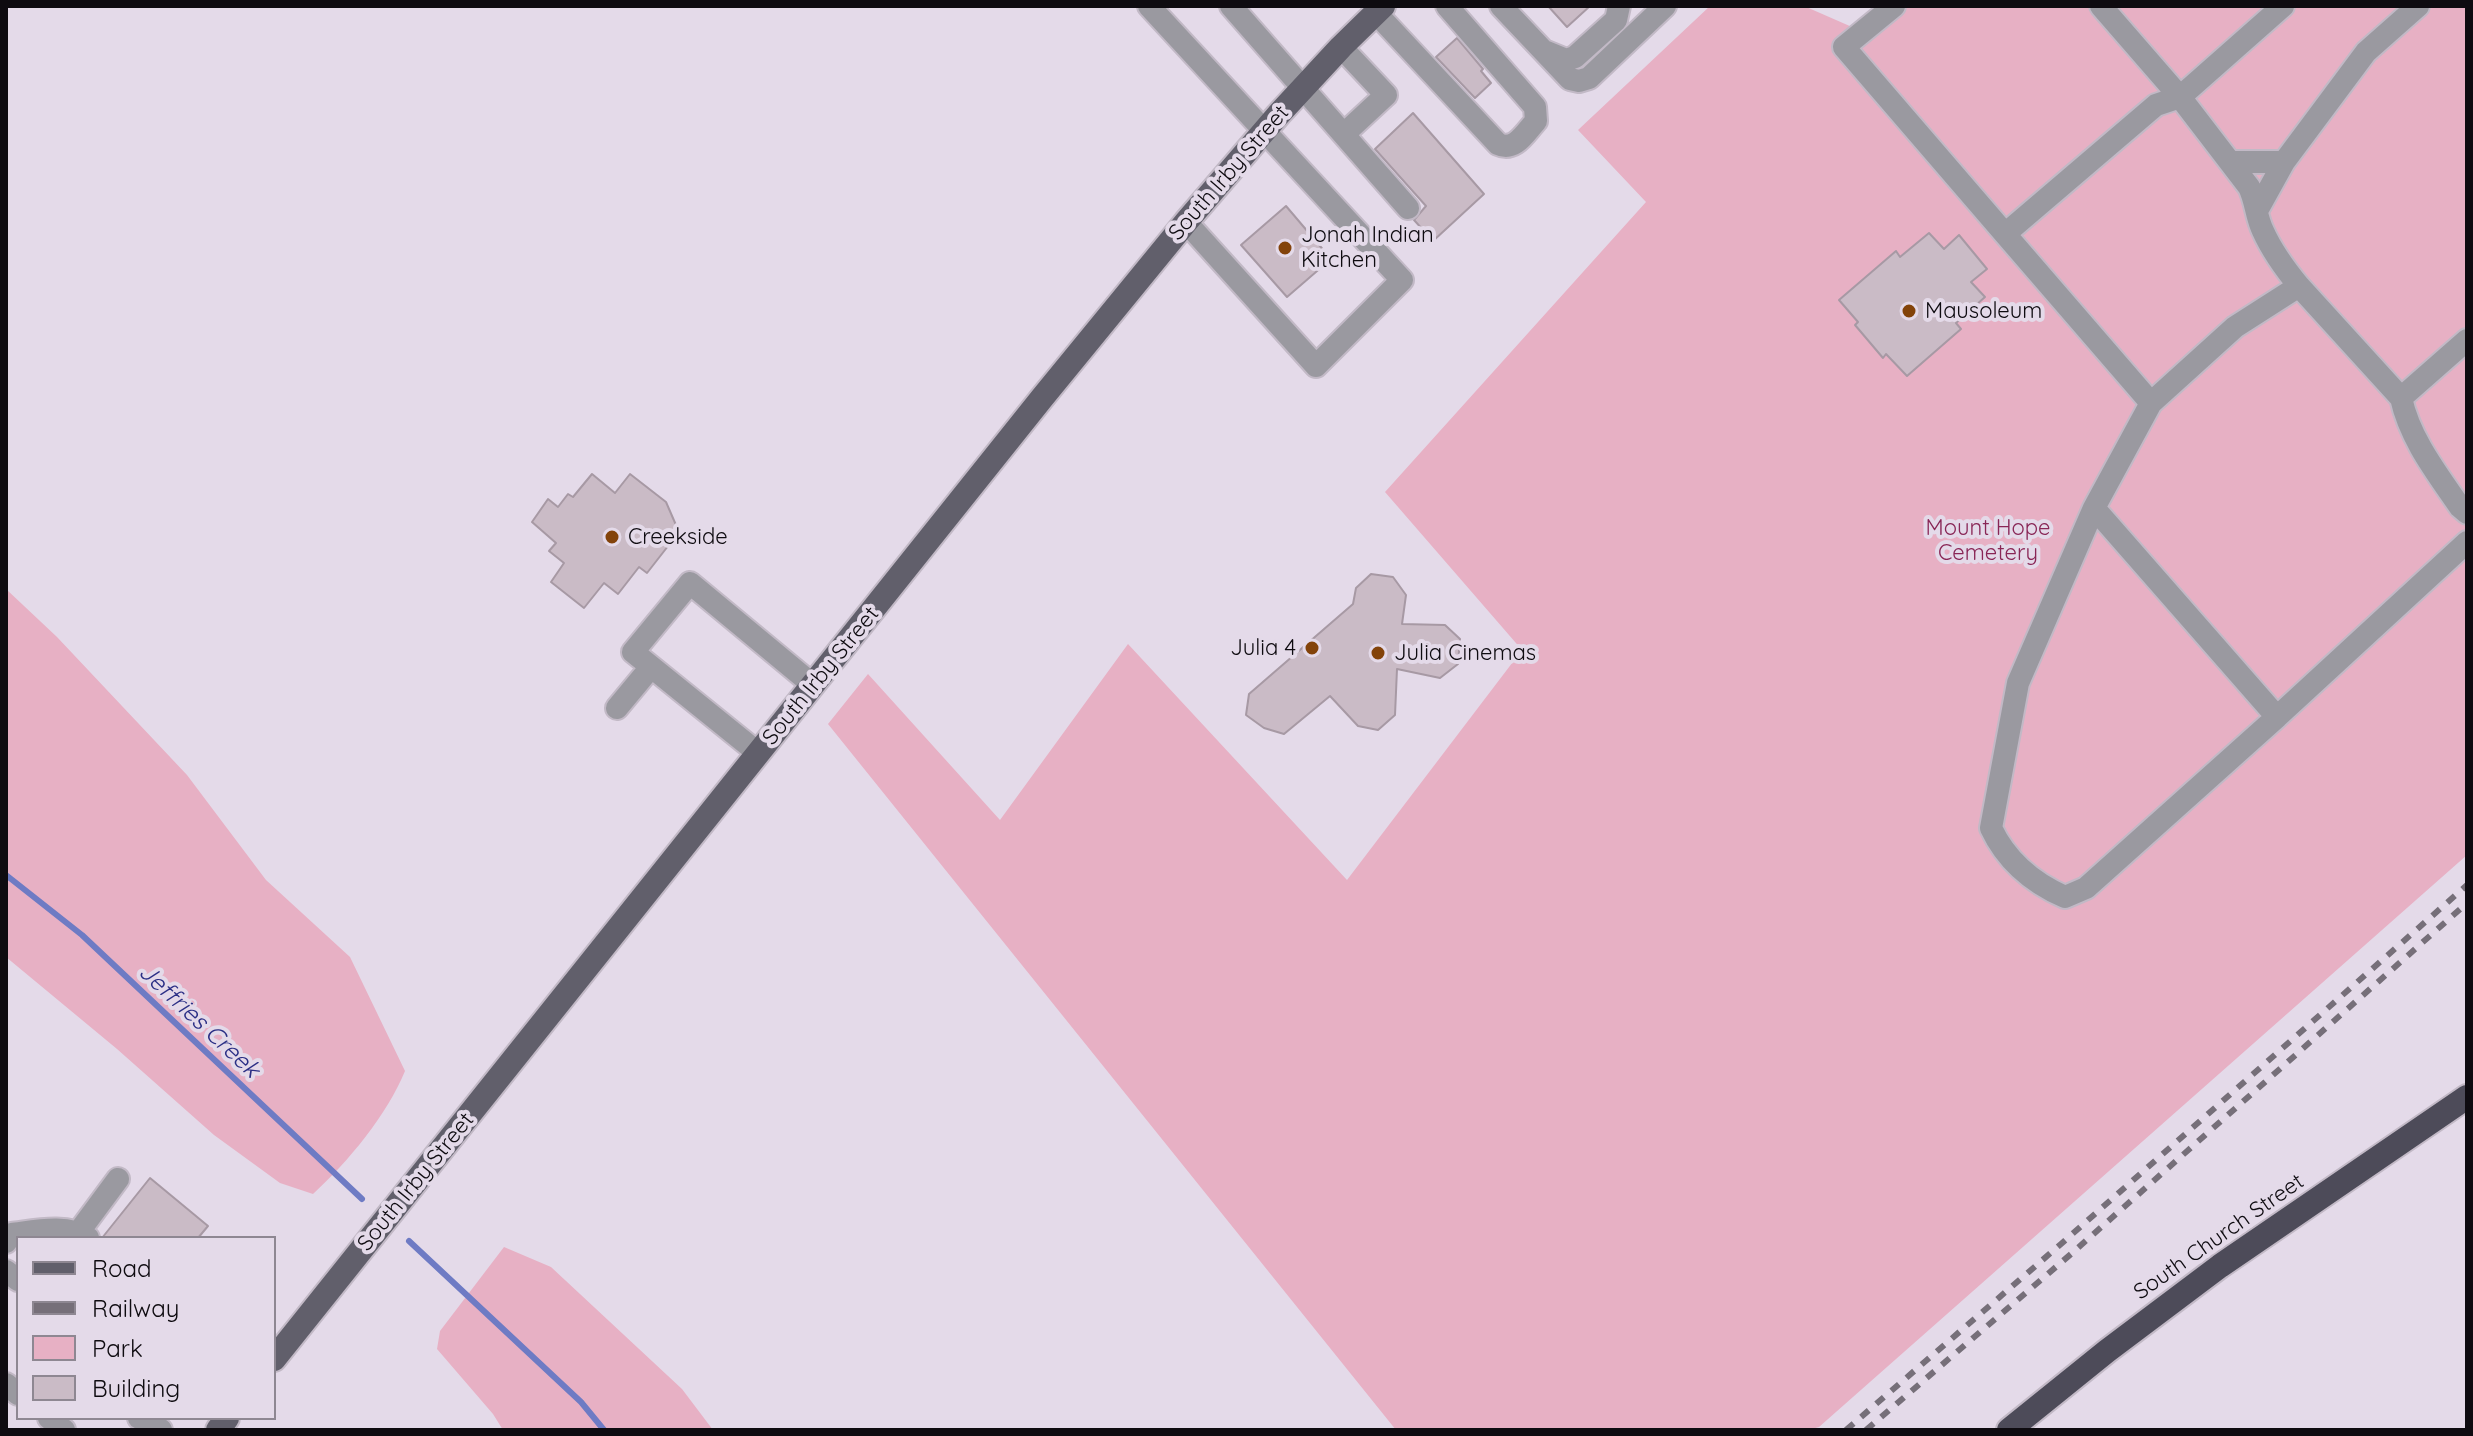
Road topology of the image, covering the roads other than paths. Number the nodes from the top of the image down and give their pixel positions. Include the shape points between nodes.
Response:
1 (1149, 6) edge
2 (1231, 6) edge
3 (1447, 6) edge
4 (1501, 6) edge
5 (1619, 6) edge
6 (1665, 6) edge
7 (1894, 6) edge
8 (2101, 6) edge
9 (2283, 6) edge
10 (2418, 6) edge
11 (1380, 9) edge
12 (1341, 47) junction
13 (1539, 48) junction
14 (1303, 87) junction
15 (2180, 97) junction
16 (1265, 129) junction
17 (1344, 134) junction
18 (2230, 162) junction
19 (2284, 162) junction
20 (1408, 208) dead end
21 (2258, 209) junction
22 (1186, 222) junction
23 (2005, 234) junction
24 (2299, 286) junction
25 (2467, 340) edge
26 (2401, 398) junction
27 (2151, 403) junction
28 (2094, 508) junction
29 (2467, 513) edge
30 (2467, 542) edge
31 (651, 667) junction
32 (813, 685) junction
33 (617, 708) dead end
34 (2277, 717) junction
35 (758, 753) junction
36 (2467, 1097) edge
37 (118, 1179) dead end
38 (83, 1236) edge
39 (6, 1242) edge
40 (276, 1356) edge
41 (2009, 1430) edge

1 - 16 lane
2 - 14 lane
3 - 11 lane via 1535,107 1536,121 1514,145 1498,144
4 - 13 lane
5 - 13 lane via 1616,20 1575,57 1566,60
6 - 13 lane via 1589,78 1570,79
7 - 23 lane via 1844,47
8 - 15 lane
9 - 15 lane
10 - 19 lane via 2366,52
11 - 12 main road, South Irby Street
12 - 14 main road, South Irby Street
12 - 17 lane via 1386,95
14 - 16 main road, South Irby Street
14 - 17 lane
15 - 18 lane
15 - 23 lane via 2156,105
16 - 22 main road, South Irby Street
16 - 22 lane via 1402,280 1316,366
17 - 20 lane
18 - 19 lane
18 - 21 lane
19 - 21 lane
21 - 24 lane via 2261,228
22 - 32 main road, South Irby Street
23 - 27 lane
24 - 26 lane
24 - 27 lane via 2235,327
25 - 26 lane
26 - 29 lane via 2416,439
27 - 28 lane
28 - 34 lane
28 - 34 lane via 2018,683 1991,828 1999,845 2042,888 2065,897 2086,888
30 - 34 lane
31 - 32 lane via 633,652 690,583
31 - 33 lane
31 - 35 lane
32 - 35 main road, South Irby Street
35 - 40 main road, South Irby Street
36 - 41 highway, South Church Street via 2220,1266
37 - 38 lane
38 - 39 lane via 52,1229 12,1234

